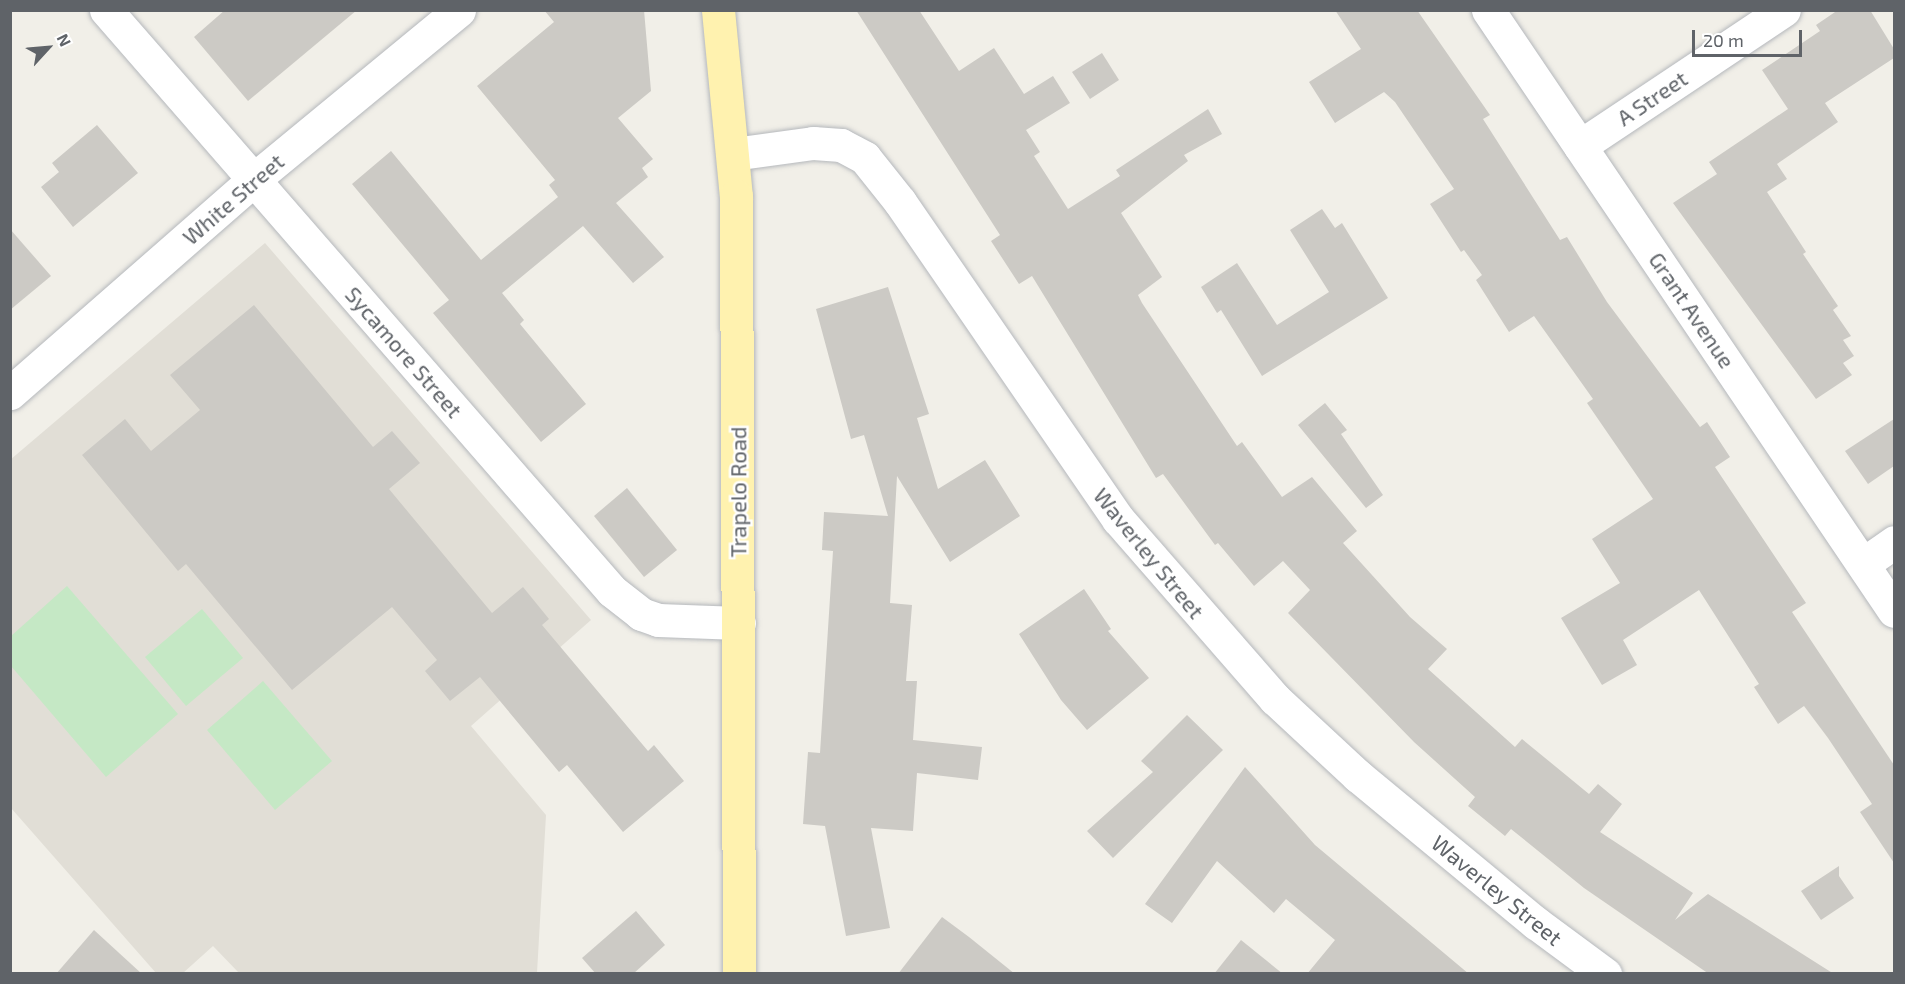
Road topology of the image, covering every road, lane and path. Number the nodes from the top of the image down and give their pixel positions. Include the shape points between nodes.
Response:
1 (106, 10) edge
2 (459, 10) edge
3 (718, 10) edge
4 (1488, 10) edge
5 (1784, 10) edge
6 (1580, 146) junction
7 (733, 154) junction
8 (253, 180) junction
9 (10, 393) edge
10 (1894, 542) edge
11 (1863, 564) junction
12 (1894, 610) edge
13 (739, 623) junction
14 (740, 974) edge
15 (1605, 974) edge

1 - 8 street, Sycamore Street
2 - 8 street, White Street
3 - 7 main road, Trapelo Road
4 - 6 street, Grant Avenue
5 - 6 street, A Street
6 - 11 street, Grant Avenue
7 - 13 main road, Trapelo Road
7 - 15 street, Waverley Street via 813,143 841,146 865,158 900,202 1118,519 1275,699 1358,776 1536,923
8 - 9 street, White Street
8 - 13 street, Sycamore Street via 626,604 658,620
10 - 11 street
11 - 12 street, Grant Avenue
13 - 14 main road, Trapelo Road

